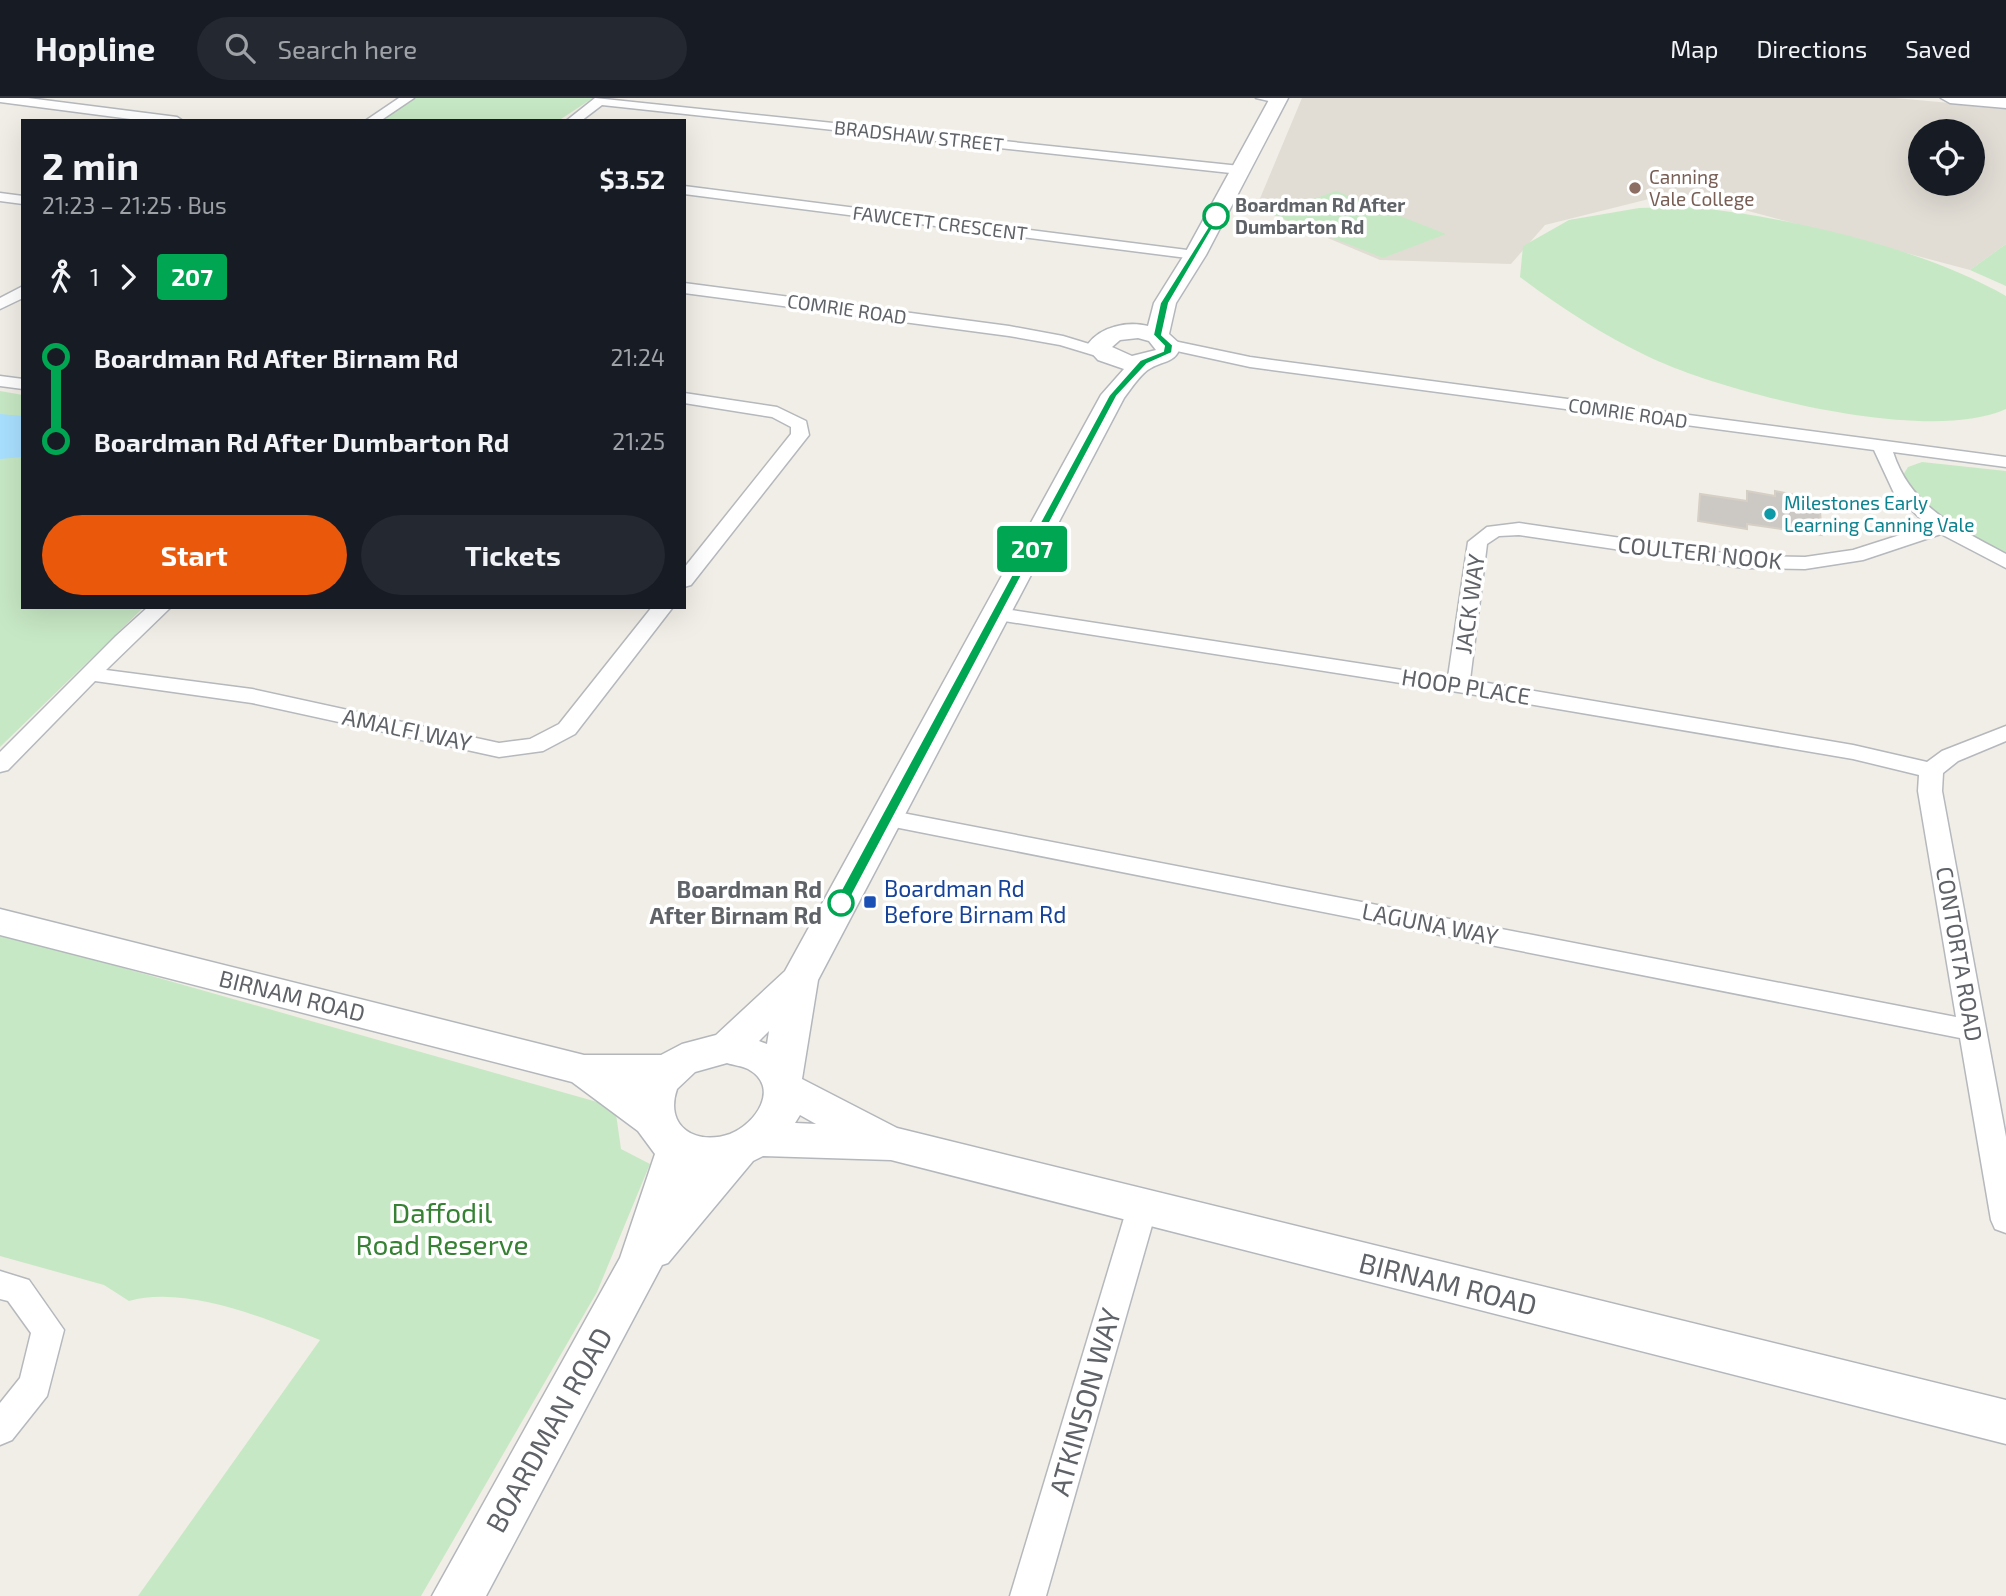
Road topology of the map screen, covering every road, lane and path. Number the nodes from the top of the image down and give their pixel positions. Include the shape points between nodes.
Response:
1 (0, 98) edge
2 (408, 98) edge
3 (1273, 98) edge
4 (1950, 98) edge
5 (601, 100) edge
6 (2006, 103) edge
7 (162, 119) edge
8 (374, 119) edge
9 (575, 119) edge
10 (1240, 170) junction
11 (686, 190) edge
12 (0, 197) edge
13 (21, 200) edge
14 (1195, 255) junction
15 (686, 288) edge
16 (21, 292) edge
17 (1165, 303) junction
18 (0, 304) edge
19 (1113, 345) junction
20 (1158, 350) junction
21 (0, 381) edge
22 (21, 384) edge
23 (1113, 395) junction
24 (686, 398) edge
25 (1882, 446) junction
26 (2006, 463) edge
27 (1944, 527) junction
28 (1494, 531) joint
29 (686, 547) edge
30 (708, 551) junction
31 (2006, 562) edge
32 (686, 578) edge
33 (159, 609) edge
34 (661, 609) edge
35 (998, 614) junction
36 (90, 674) junction
37 (1458, 685) junction
38 (2006, 733) edge
39 (0, 765) edge
40 (1931, 770) junction
41 (887, 818) junction
42 (0, 922) edge
43 (799, 980) junction
44 (1972, 1030) junction
45 (727, 1048) junction
46 (584, 1070) junction
47 (669, 1070) junction
48 (784, 1082) junction
49 (665, 1133) junction
50 (891, 1143) junction
51 (748, 1144) junction
52 (1142, 1208) junction
53 (2006, 1220) edge
54 (641, 1263) junction
55 (0, 1284) edge
56 (2006, 1422) edge
57 (0, 1429) edge
58 (458, 1596) edge
59 (1028, 1596) edge

1 - 7 street
2 - 8 street
3 - 10 street, BOARDMAN ROAD
4 - 6 street
5 - 9 street
5 - 10 street, BRADSHAW STREET
10 - 14 street, BOARDMAN ROAD
11 - 14 street, FAWCETT CRESCENT
12 - 13 street
14 - 17 street, BOARDMAN ROAD
15 - 19 street, COMRIE ROAD
16 - 18 street
17 - 19 street, BOARDMAN ROAD
17 - 20 street, BOARDMAN ROAD
19 - 20 street
19 - 20 street
19 - 23 street, BOARDMAN ROAD via 1117,366
20 - 23 street, BOARDMAN ROAD
20 - 25 street, COMRIE ROAD
21 - 22 street
23 - 35 street, BOARDMAN ROAD
24 - 30 street via 777,412 800,425 800,435
25 - 26 street, COMRIE ROAD
25 - 27 street via 1901,494
27 - 28 street, COULTERI NOOK via 1856,556 1805,563 1744,562 1519,529
27 - 31 street
28 - 37 street, JACK WAY via 1478,542
29 - 30 street
30 - 32 street
33 - 36 street
34 - 36 street, AMALFI WAY via 568,729 535,746 499,750 252,696
35 - 37 street, HOOP PLACE
35 - 41 street, BOARDMAN ROAD
36 - 39 street
37 - 40 street, HOOP PLACE via 1853,752
38 - 40 street via 1950,756
40 - 44 street, CONTORTA ROAD via 1930,791
41 - 43 street, BOARDMAN ROAD
41 - 44 street, LAGUNA WAY
42 - 46 street, BIRNAM ROAD
43 - 45 street, BOARDMAN ROAD
43 - 48 street, BOARDMAN ROAD
44 - 53 street, CONTORTA ROAD
45 - 47 street, BOARDMAN ROAD via 706,1051
45 - 48 street, BOARDMAN ROAD via 759,1055
46 - 47 street, BIRNAM ROAD
46 - 49 street, BIRNAM ROAD
47 - 49 street, BOARDMAN ROAD via 651,1102
48 - 50 street, BIRNAM ROAD
48 - 51 street, BOARDMAN ROAD via 785,1108 775,1125
49 - 51 street via 707,1154
49 - 54 street, BOARDMAN ROAD
50 - 51 street, BIRNAM ROAD
50 - 52 street, BIRNAM ROAD
51 - 54 street, BOARDMAN ROAD
52 - 56 street, BIRNAM ROAD
52 - 59 street, ATKINSON WAY
54 - 58 street, BOARDMAN ROAD
55 - 57 street via 18,1290 48,1330 36,1385

